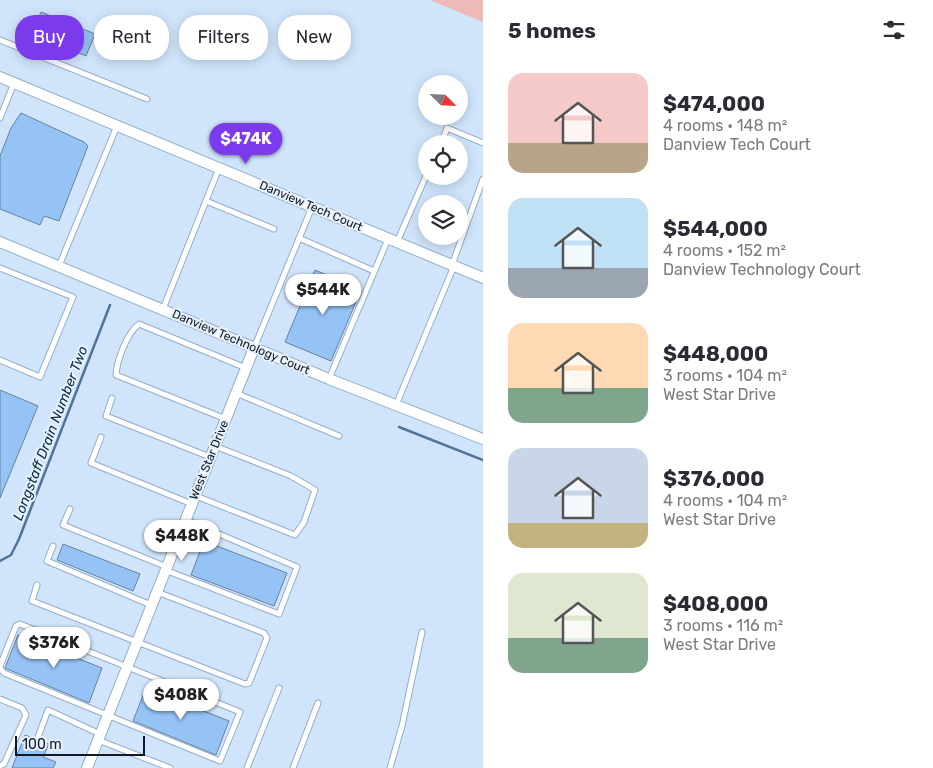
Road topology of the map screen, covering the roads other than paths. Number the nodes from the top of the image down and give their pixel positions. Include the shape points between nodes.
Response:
1 (0, 40) edge
2 (0, 76) edge
3 (14, 82) junction
4 (147, 99) dead end
5 (0, 118) edge
6 (117, 125) junction
7 (445, 135) edge
8 (464, 135) edge
9 (468, 137) edge
10 (483, 143) edge
11 (219, 168) junction
12 (483, 179) edge
13 (421, 185) edge
14 (206, 201) junction
15 (312, 206) junction
16 (274, 229) dead end
17 (299, 238) junction
18 (393, 240) junction
19 (0, 242) edge
20 (453, 265) junction
21 (59, 266) junction
22 (0, 268) edge
23 (374, 271) junction
24 (483, 278) edge
25 (162, 309) junction
26 (254, 348) junction
27 (0, 360) edge
28 (246, 368) junction
29 (329, 379) junction
30 (236, 393) junction
31 (112, 398) dead end
32 (396, 405) junction
33 (226, 419) junction
34 (339, 436) dead end
35 (101, 437) dead end
36 (483, 439) edge
37 (215, 446) junction
38 (210, 457) junction
39 (193, 500) junction
40 (70, 509) dead end
41 (185, 520) junction
42 (53, 546) dead end
43 (166, 568) junction
44 (37, 585) dead end
45 (156, 592) junction
46 (151, 605) junction
47 (422, 632) dead end
48 (137, 641) junction
49 (0, 667) edge
50 (126, 667) junction
51 (279, 688) dead end
52 (0, 699) edge
53 (318, 703) dead end
54 (107, 715) junction
55 (99, 737) junction
56 (37, 740) dead end
57 (0, 766) edge
58 (88, 768) edge
59 (170, 768) edge
60 (247, 768) edge
61 (293, 768) edge
62 (390, 768) edge

1 - 4 lane
2 - 3 street, Danview Tech Court
3 - 5 lane
3 - 6 street, Danview Tech Court
6 - 11 street, Danview Tech Court
6 - 21 lane
7 - 8 lane via 448,128
9 - 10 lane
11 - 14 lane
11 - 15 street, Danview Tech Court
12 - 20 lane
13 - 18 lane
14 - 16 lane
14 - 25 lane
15 - 17 lane
15 - 18 street, Danview Tech Court
17 - 23 lane
17 - 26 lane
18 - 20 street, Danview Tech Court
18 - 23 lane
19 - 21 street, Danview Technology Court
20 - 24 street, Danview Tech Court
20 - 32 lane
21 - 25 street, Danview Technology Court
22 - 27 lane via 73,298 40,377
23 - 29 lane
25 - 26 street, Danview Technology Court
26 - 28 street, West Star Drive
26 - 29 street, Danview Technology Court
28 - 30 street, West Star Drive
28 - 33 lane via 139,324 132,328 116,368 116,375
29 - 32 street, Danview Technology Court
30 - 33 street, West Star Drive
30 - 34 lane
31 - 38 lane via 106,416
32 - 36 street, Danview Technology Court
33 - 37 street, West Star Drive
35 - 39 lane via 91,463
37 - 38 street, West Star Drive
37 - 39 lane via 290,476 315,490 304,522 295,535
38 - 39 street, West Star Drive
39 - 41 street, West Star Drive
40 - 43 lane via 63,525
41 - 43 street, West Star Drive
41 - 43 lane via 297,567 279,614
42 - 46 lane via 47,561
43 - 45 street, West Star Drive
44 - 48 lane via 32,601
45 - 46 street, West Star Drive
45 - 48 lane via 264,633 267,638 249,683 245,684
46 - 48 street, West Star Drive
47 - 62 lane
48 - 50 street, West Star Drive
49 - 50 lane via 16,626 20,624
49 - 54 lane via 4,672
50 - 54 street, West Star Drive
50 - 54 lane via 240,712 220,761
51 - 60 lane
52 - 57 lane via 22,708 26,715 4,764
53 - 61 lane
54 - 55 street, West Star Drive
55 - 56 lane via 48,710
55 - 58 street, West Star Drive
55 - 59 lane

